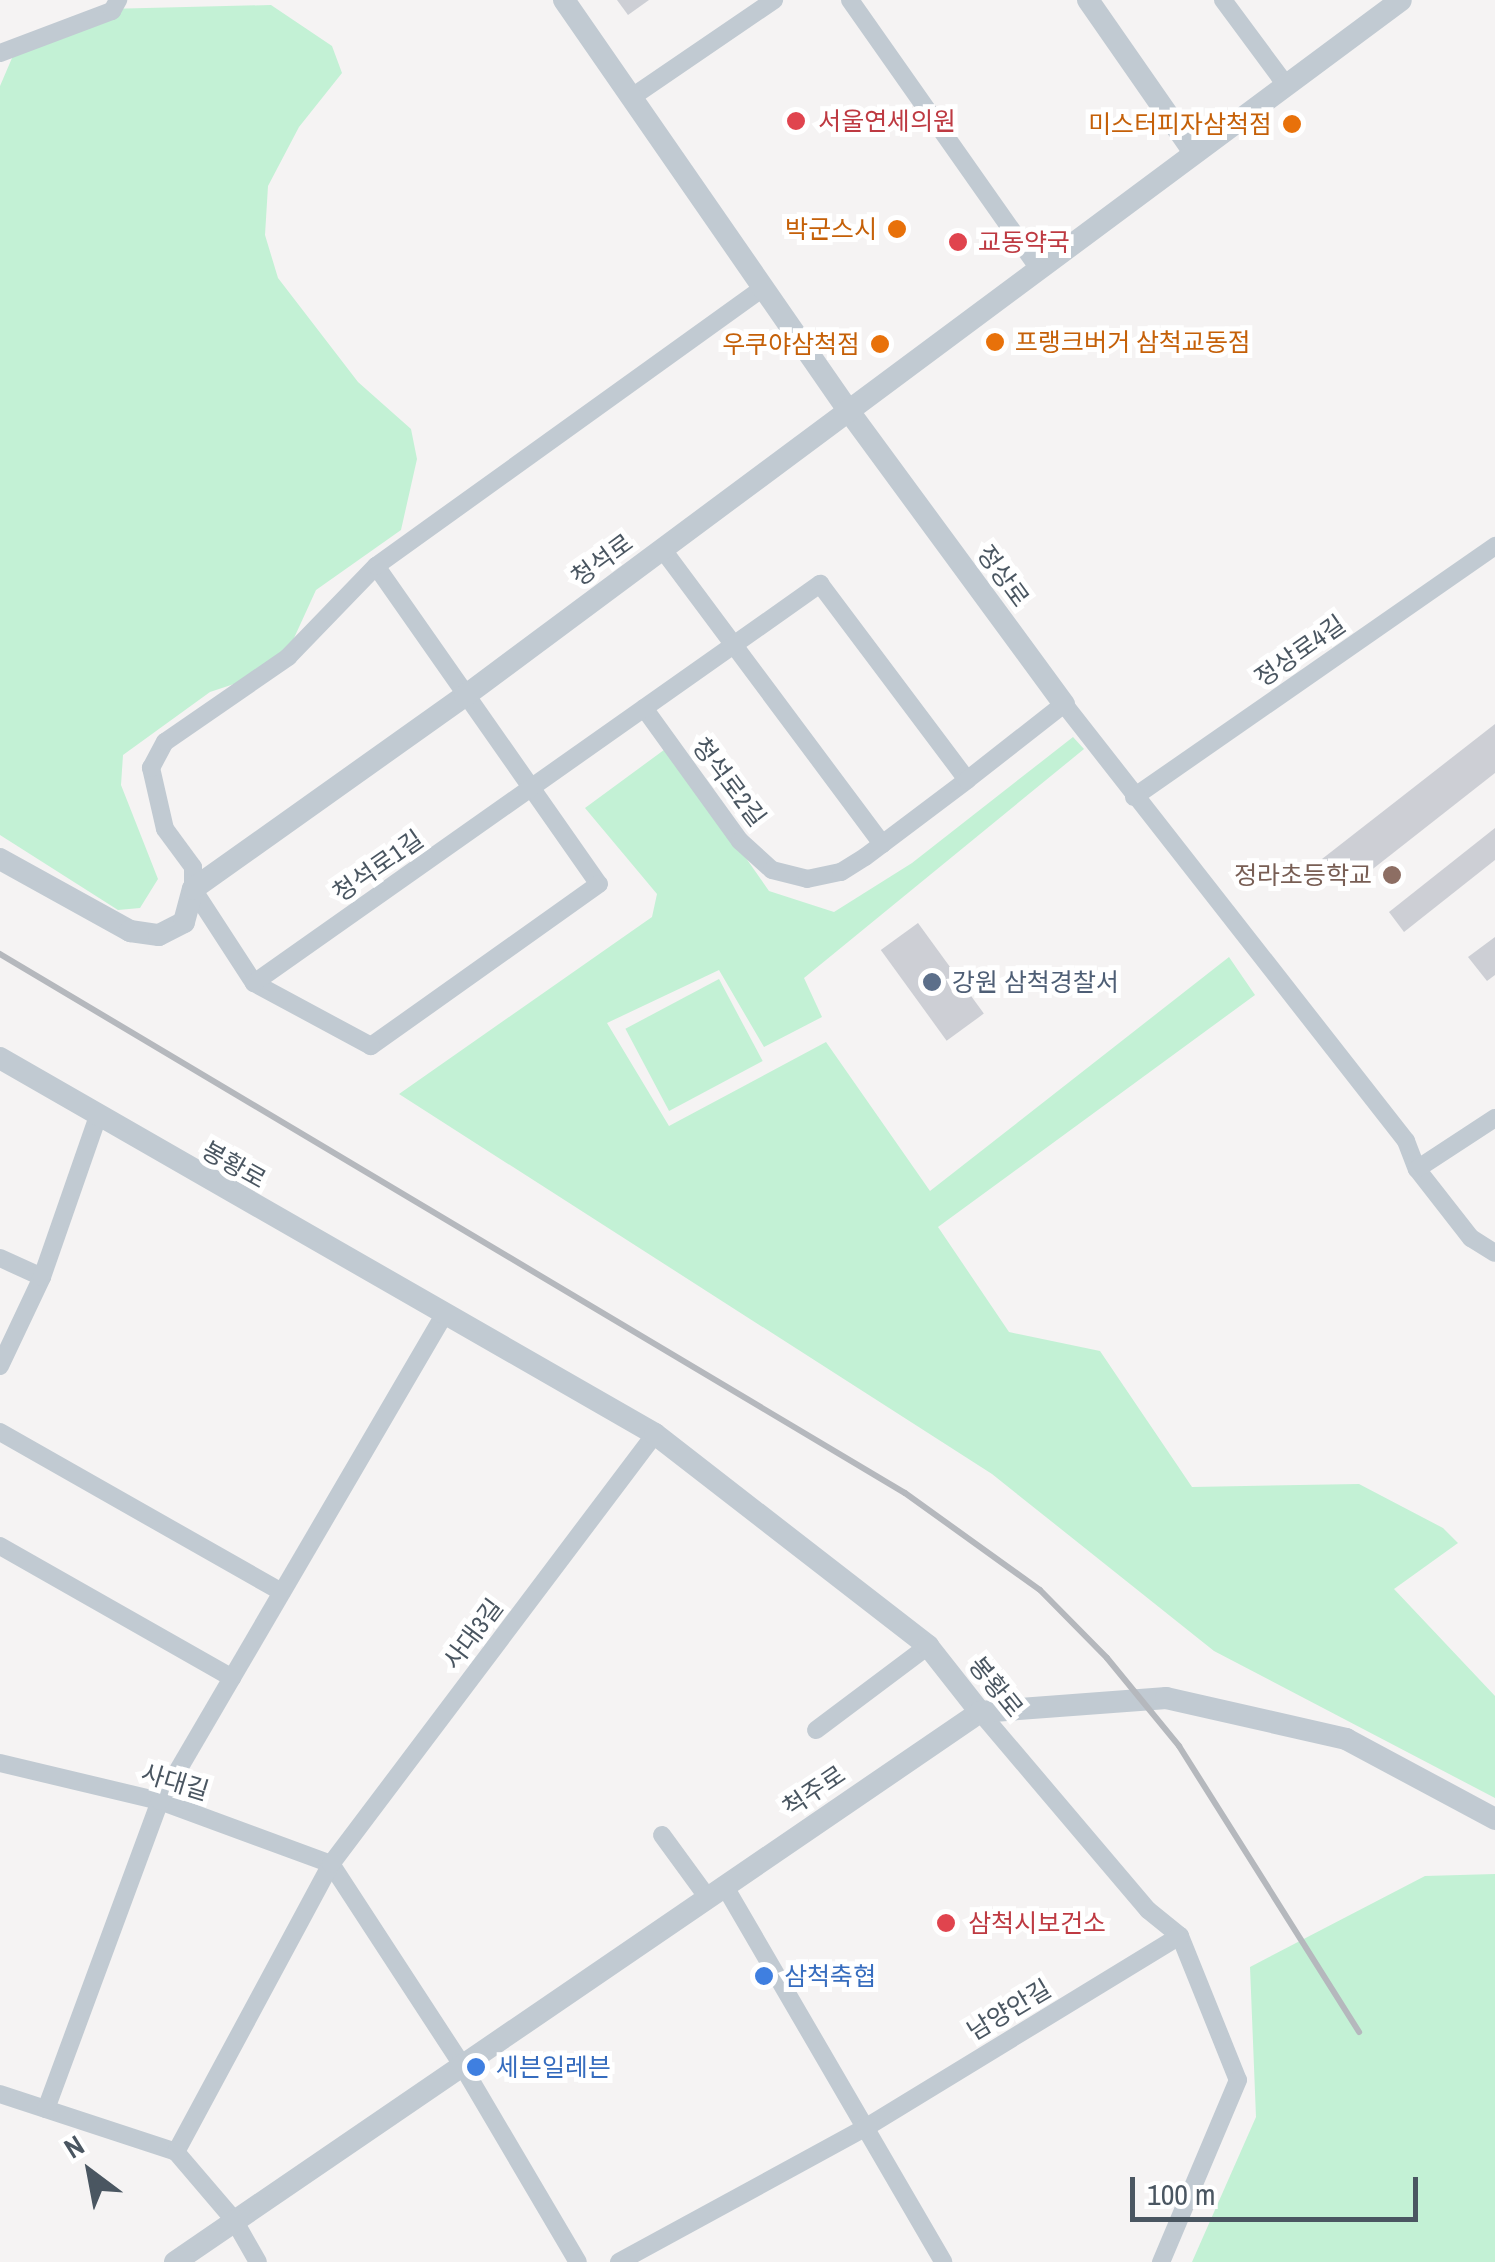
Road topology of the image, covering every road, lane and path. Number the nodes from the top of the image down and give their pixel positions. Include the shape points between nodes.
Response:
1 (564, 0) edge
2 (774, 0) edge
3 (850, 0) edge
4 (1088, 0) edge
5 (1223, 0) edge
6 (1391, 3) edge
7 (119, 4) edge
8 (0, 52) edge
9 (1286, 85) junction
10 (632, 97) junction
11 (1193, 151) junction
12 (1038, 266) junction
13 (762, 289) junction
14 (848, 410) junction
15 (1495, 546) edge
16 (663, 550) junction
17 (376, 566) junction
18 (732, 646) junction
19 (465, 696) junction
20 (1064, 704) junction
21 (644, 708) junction
22 (967, 780) junction
23 (530, 790) junction
24 (1134, 798) junction
25 (882, 844) junction
26 (0, 859) edge
27 (193, 889) junction
28 (254, 982) junction
29 (0, 1058) edge
30 (1495, 1118) edge
31 (97, 1119) junction
32 (1417, 1169) junction
33 (1495, 1253) edge
34 (0, 1258) edge
35 (42, 1277) junction
36 (444, 1315) junction
37 (0, 1366) edge
38 (0, 1432) edge
39 (655, 1434) junction
40 (0, 1546) edge
41 (282, 1592) junction
42 (928, 1646) junction
43 (232, 1678) junction
44 (980, 1712) junction
45 (816, 1730) dead end
46 (0, 1763) edge
47 (160, 1801) junction
48 (1495, 1819) edge
49 (662, 1835) dead end
50 (331, 1864) junction
51 (716, 1891) junction
52 (1180, 1936) junction
53 (460, 2062) junction
54 (0, 2094) edge
55 (46, 2109) junction
56 (865, 2128) junction
57 (176, 2152) junction
58 (234, 2220) junction
59 (175, 2262) edge
60 (258, 2262) edge
61 (578, 2262) edge
62 (619, 2262) edge
63 (943, 2262) edge
64 (1161, 2262) edge

1 - 10 street, 정상로
2 - 10 street
3 - 12 street
4 - 11 street
5 - 9 street
6 - 9 street, 청석로
7 - 8 street
9 - 11 street, 청석로
10 - 13 street, 정상로
11 - 12 street, 청석로
12 - 14 street, 청석로
13 - 14 street, 정상로
13 - 17 street
14 - 16 street, 청석로
14 - 20 street, 정상로
15 - 24 street, 정상로4길
16 - 18 street
16 - 19 street, 청석로
17 - 19 street
17 - 27 street via 288,657 164,742 152,768 153,792 165,829 193,867
18 - 21 street
18 - 22 street via 820,584
18 - 25 street
19 - 23 street
19 - 27 street, 청석로
20 - 22 street, 청석로2길
20 - 24 street, 정상로
21 - 23 street, 청석로1길
21 - 25 street, 청석로2길 via 740,841 772,870 807,879 840,872
22 - 25 street, 청석로2길
23 - 28 street, 청석로1길
23 - 28 street via 599,884 402,1030 371,1046
24 - 32 street, 정상로 via 1406,1141
26 - 27 street, 청석로 via 130,931 158,935 184,922
27 - 28 street
29 - 31 street, 봉황로
30 - 32 street
31 - 35 street
31 - 36 street, 봉황로
32 - 33 street, 정상로 via 1472,1238
34 - 35 street
35 - 37 street
36 - 39 street, 봉황로
36 - 41 street
38 - 41 street
39 - 42 street, 봉황로
39 - 50 street, 사대3길
40 - 43 street
41 - 43 street
42 - 44 street, 봉황로
42 - 45 street
43 - 47 street
44 - 48 street, 척주로 via 1166,1698 1346,1739
44 - 51 street, 척주로
44 - 52 street, 봉황로 via 1148,1910
46 - 47 street, 사대길
47 - 50 street, 사대길
47 - 55 street
49 - 51 street
50 - 53 street
50 - 57 street
51 - 53 street, 척주로
51 - 56 street
52 - 56 street, 남양안길
52 - 64 street, 봉황로 via 1238,2080
53 - 58 street, 척주로
53 - 61 street
54 - 55 street
55 - 57 street
56 - 62 street, 남양안길
56 - 63 street
57 - 58 street
58 - 59 street, 척주로
58 - 60 street

